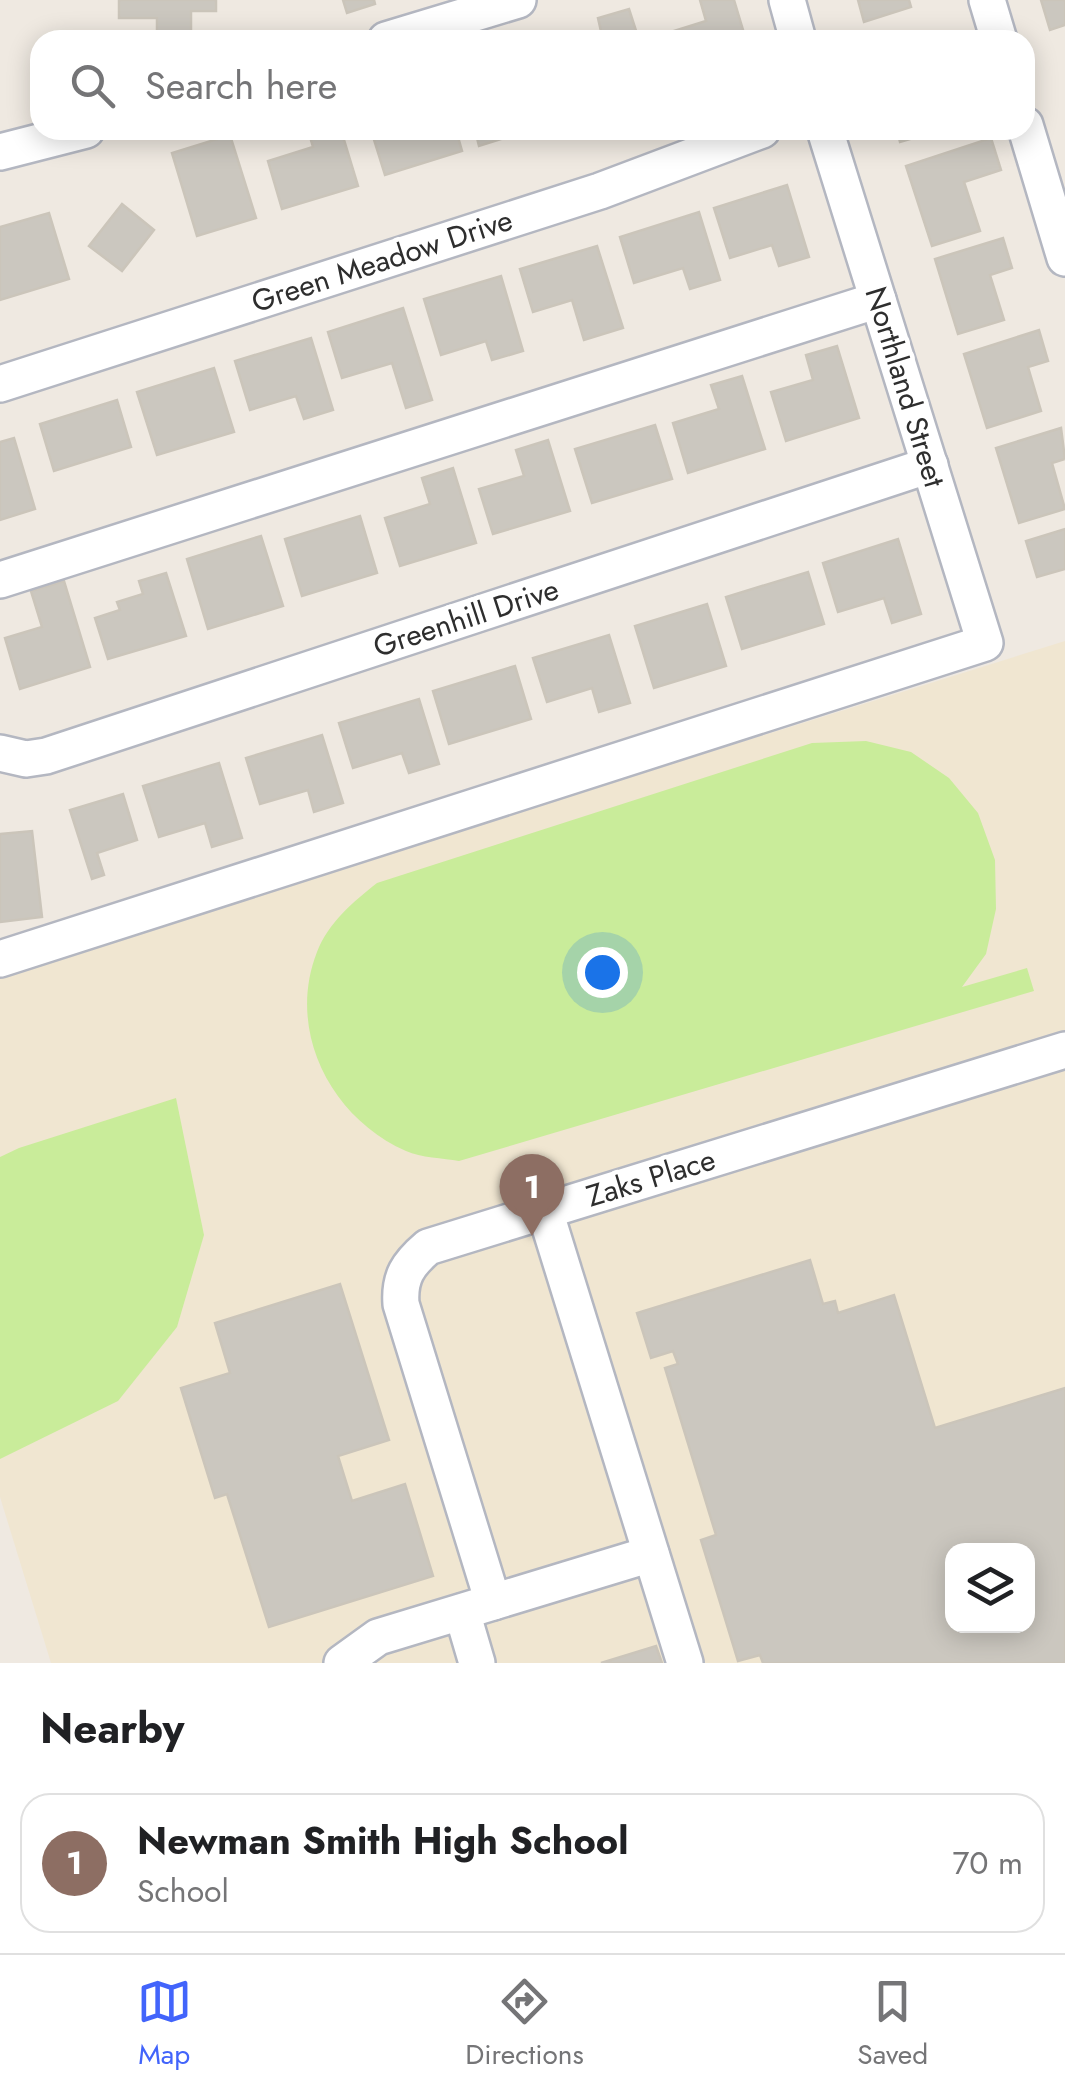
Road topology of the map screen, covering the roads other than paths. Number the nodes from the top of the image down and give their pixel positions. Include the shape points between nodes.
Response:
1 (518, 0) edge
2 (786, 0) edge
3 (987, 0) edge
4 (419, 30) edge
5 (795, 30) edge
6 (996, 30) edge
7 (30, 140) edge
8 (735, 140) edge
9 (828, 140) edge
10 (1030, 140) edge
11 (2, 145) edge
12 (1065, 258) edge
13 (878, 300) junction
14 (0, 384) edge
15 (930, 465) junction
16 (0, 580) edge
17 (0, 753) edge
18 (0, 959) edge
19 (1065, 1050) edge
20 (545, 1211) junction
21 (652, 1554) junction
22 (477, 1607) junction
23 (342, 1663) edge
24 (477, 1663) edge
25 (686, 1663) edge

1 - 4 street
2 - 5 street
3 - 6 street
7 - 11 street
8 - 14 street, Green Meadow Drive
9 - 13 street, Northland Street
10 - 12 street
13 - 15 street, Northland Street
13 - 16 street
15 - 17 street, Greenhill Drive via 46,756
15 - 18 street, Northland Street via 985,643
19 - 20 street, Zaks Place
20 - 21 street
20 - 22 street, Zaks Place via 428,1247 399,1282
21 - 22 street
21 - 25 street
22 - 23 street via 378,1637
22 - 24 street

